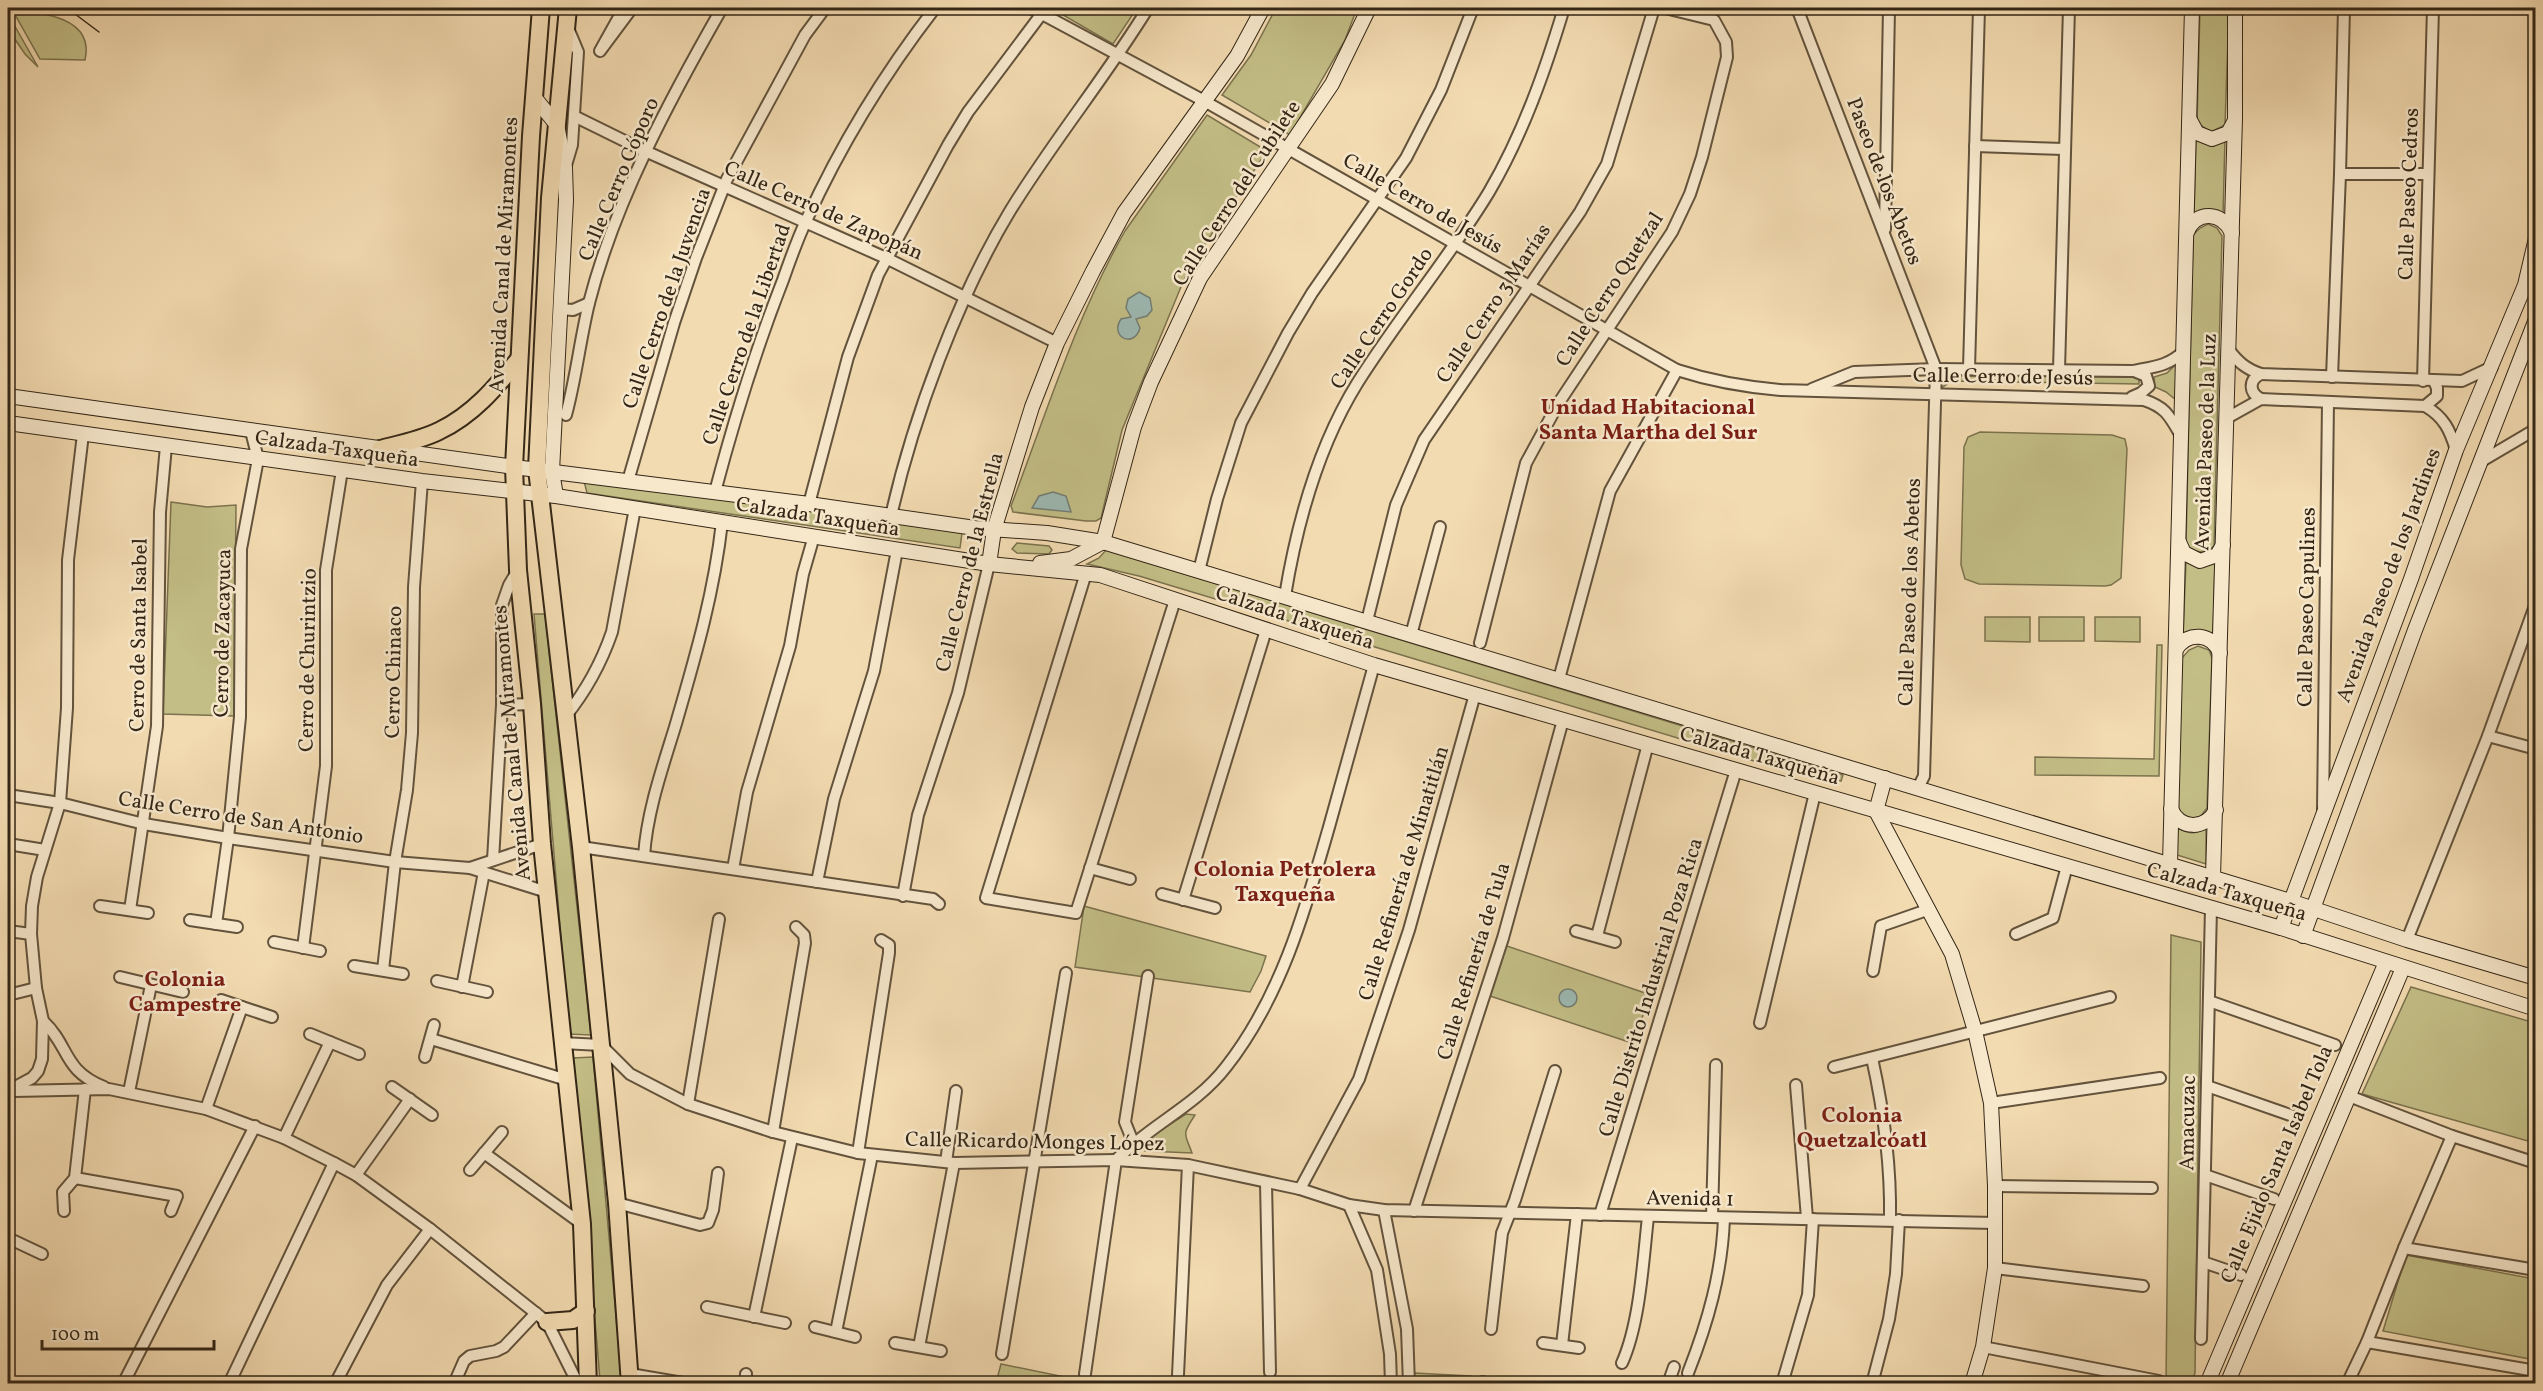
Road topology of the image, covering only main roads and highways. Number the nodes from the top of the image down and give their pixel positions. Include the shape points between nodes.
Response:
1 (542, 8) edge
2 (568, 8) edge
3 (519, 359) junction
4 (380, 449) road end
5 (586, 1311) junction
6 (541, 1318) road end
7 (630, 1379) edge
8 (588, 1383) edge

1 - 3 main road, Avenida Canal de Miramontes
2 - 7 main road, Avenida Canal de Miramontes via 550,198 544,470 565,717 617,1203
3 - 4 main road via 468,414 438,432
3 - 5 main road, Avenida Canal de Miramontes via 514,467 518,570 582,1224
5 - 6 main road via 573,1320
5 - 8 main road, Avenida Canal de Miramontes

